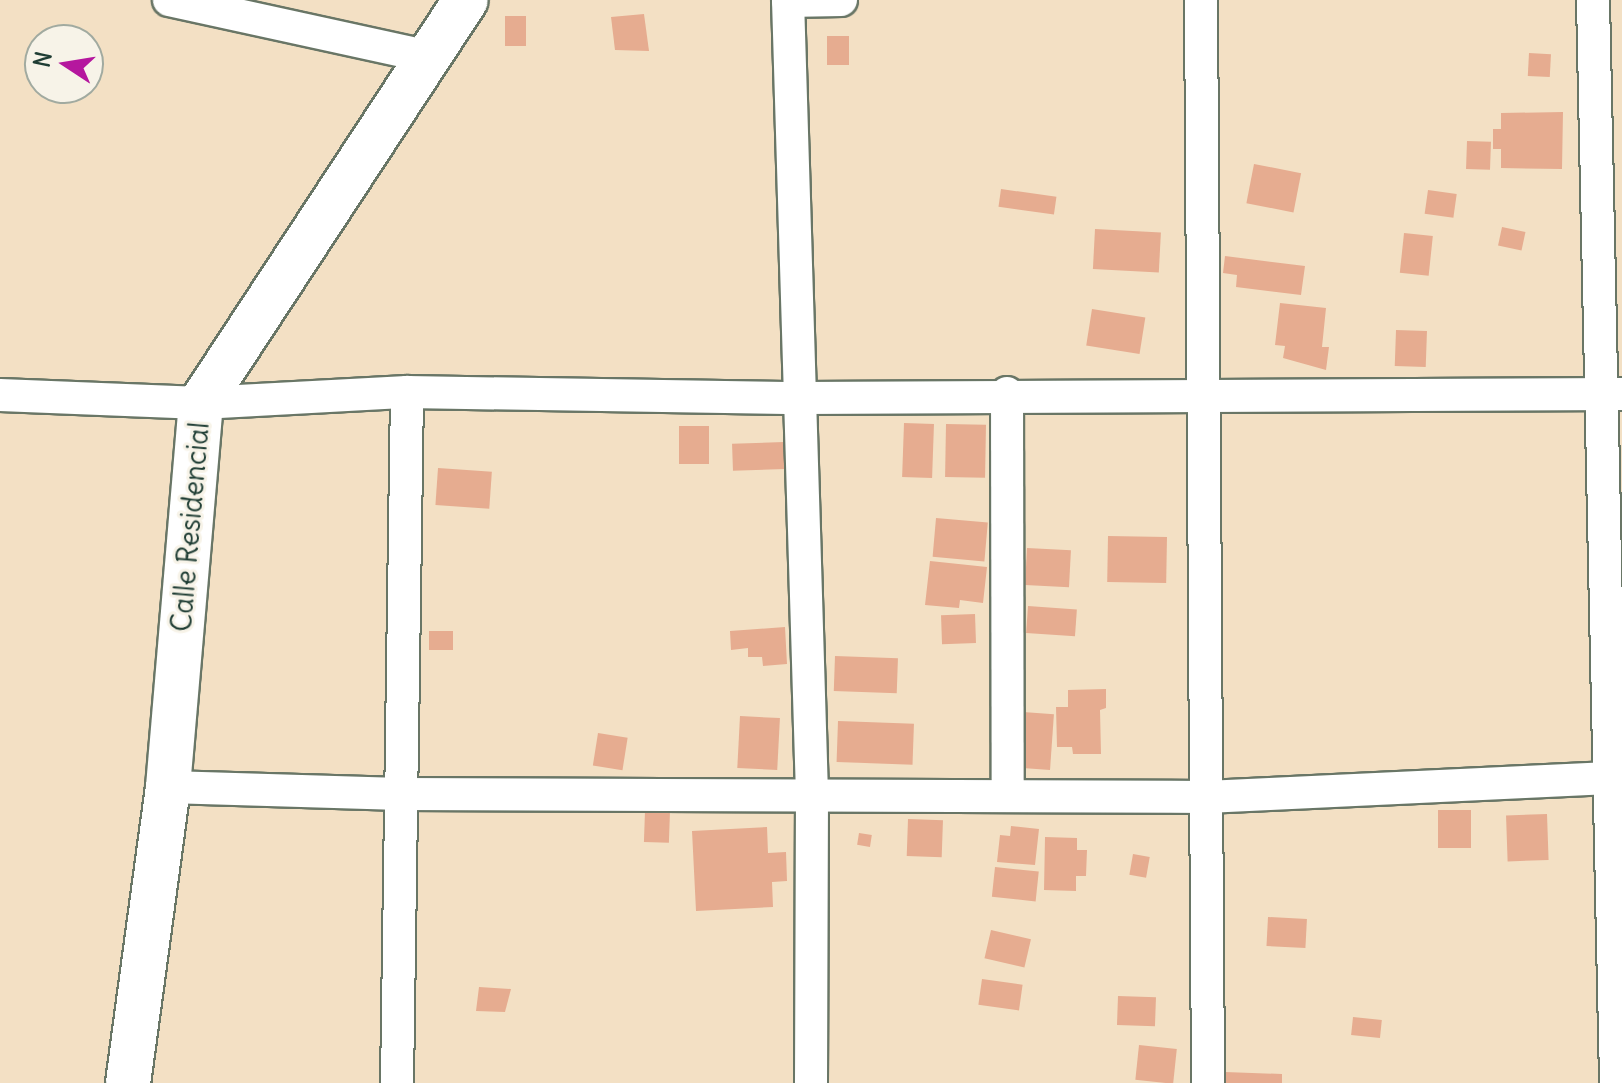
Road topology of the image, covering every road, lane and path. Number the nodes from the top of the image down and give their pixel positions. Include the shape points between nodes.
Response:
1 (169, 0) edge
2 (466, 0) edge
3 (788, 0) edge
4 (841, 0) edge
5 (1201, 0) edge
6 (1593, 0) edge
7 (430, 57) junction
8 (407, 392) junction
9 (1007, 393) junction
10 (1203, 393) junction
11 (1611, 394) edge
12 (0, 395) edge
13 (802, 398) junction
14 (201, 403) junction
15 (1615, 718) edge
16 (1610, 778) junction
17 (168, 787) junction
18 (401, 794) junction
19 (812, 795) junction
20 (1008, 796) junction
21 (1206, 797) junction
22 (1617, 833) edge
23 (1619, 991) edge
24 (128, 1083) edge
25 (397, 1083) edge
26 (811, 1083) edge
27 (1208, 1083) edge
28 (1616, 1083) edge

1 - 7 street
2 - 7 main road, Calle Residencial
3 - 4 street
3 - 13 street
5 - 10 street
6 - 11 street
7 - 14 main road, Calle Residencial
8 - 13 street
8 - 14 street
8 - 18 street
9 - 10 street
9 - 13 street
9 - 20 street
10 - 11 street
10 - 21 street
11 - 15 street
12 - 14 street
13 - 19 street
14 - 17 main road, Calle Residencial
15 - 16 street
16 - 21 street
16 - 22 street
17 - 18 street
17 - 24 main road, Calle Residencial
18 - 19 street
18 - 25 street
19 - 20 street
19 - 26 street
20 - 21 street
21 - 27 street
22 - 23 street
23 - 28 street

